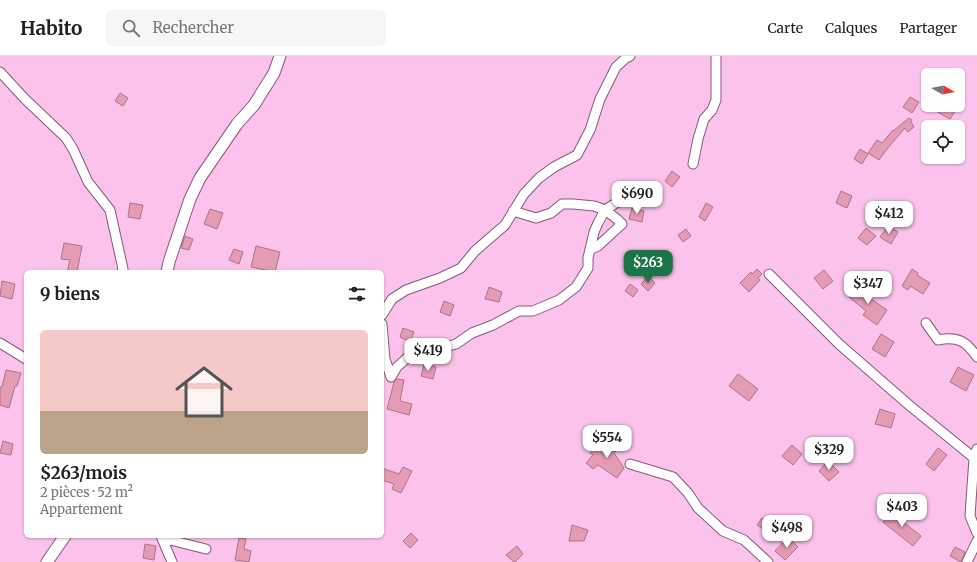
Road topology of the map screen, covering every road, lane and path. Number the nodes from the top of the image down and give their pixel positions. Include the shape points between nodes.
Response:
1 (280, 56) edge
2 (630, 56) edge
3 (716, 56) edge
4 (0, 72) edge
5 (693, 164) dead end
6 (627, 196) dead end
7 (605, 210) junction
8 (513, 211) junction
9 (591, 249) junction
10 (123, 270) edge
11 (167, 270) edge
12 (769, 274) dead end
13 (384, 312) edge
14 (926, 323) dead end
15 (0, 343) edge
16 (977, 357) edge
17 (24, 358) edge
18 (384, 363) edge
19 (977, 449) edge
20 (974, 458) junction
21 (630, 464) dead end
22 (977, 533) edge
23 (65, 538) edge
24 (161, 538) edge
25 (165, 538) edge
26 (977, 542) edge
27 (206, 549) dead end
28 (47, 562) edge
29 (172, 562) edge
30 (768, 562) edge
31 (967, 562) edge

1 - 11 street via 274,73 254,105 237,124 200,178 190,199
2 - 8 street via 616,67 577,155 539,178
3 - 5 street via 716,100 704,119
4 - 10 street via 66,138 73,149 88,182 110,210
6 - 7 street
7 - 8 street via 594,206 562,204 551,213 536,218
7 - 9 street via 598,223
7 - 9 street via 622,224 598,246
8 - 13 street via 505,225 475,251 461,268 406,290 392,299
9 - 18 street via 588,268 576,287 559,300 533,311 519,311 472,333 456,344 408,357 397,367 391,378
12 - 20 street via 839,344
14 - 16 street via 938,340 961,340
15 - 17 street
19 - 20 street
20 - 22 street via 970,516
21 - 30 street via 673,477 698,508 722,531 744,540
23 - 28 street
24 - 29 street
25 - 27 street
26 - 31 street

